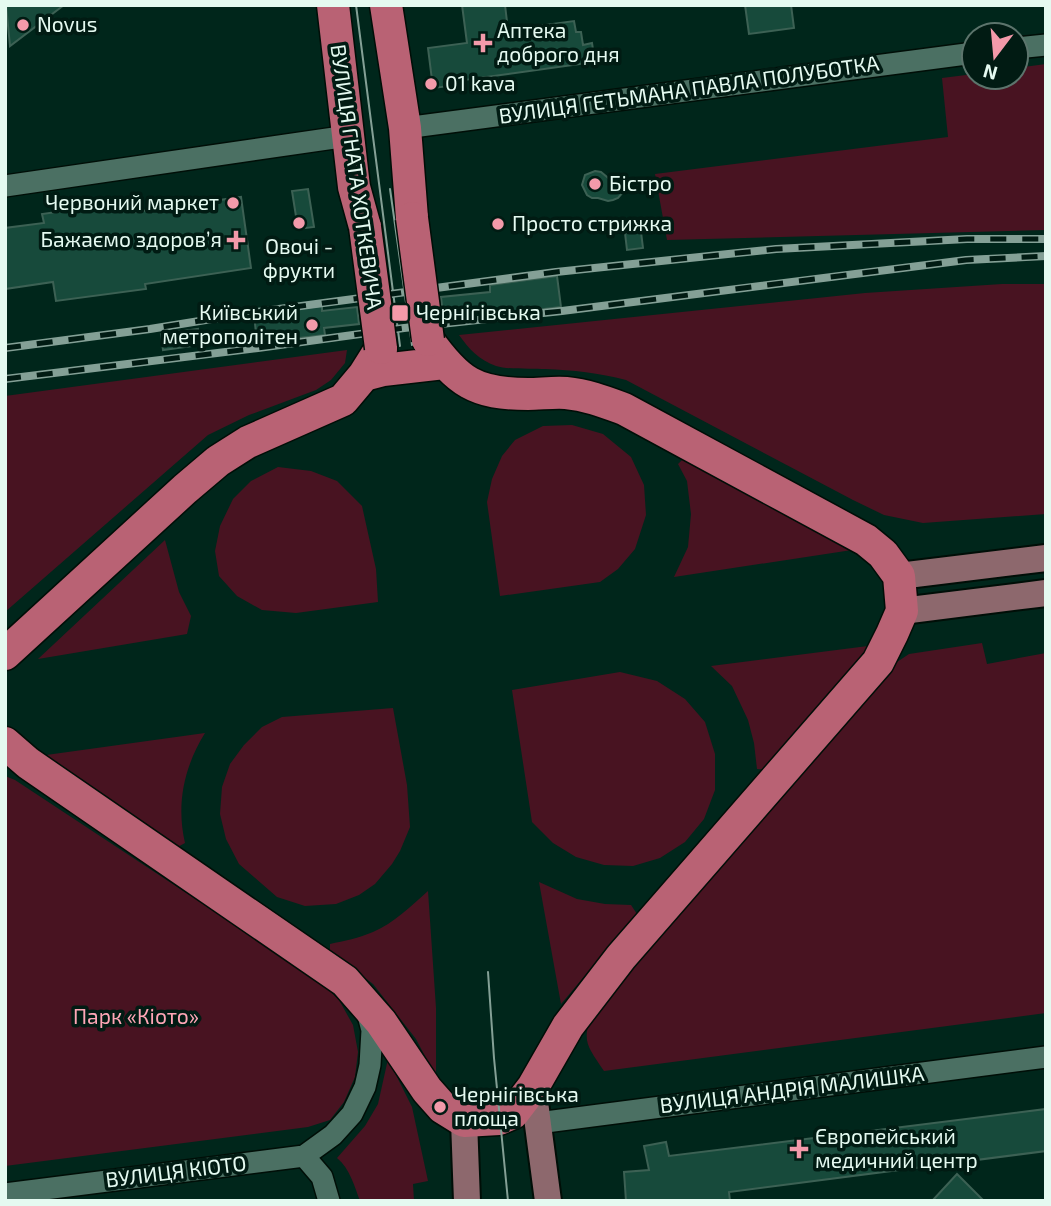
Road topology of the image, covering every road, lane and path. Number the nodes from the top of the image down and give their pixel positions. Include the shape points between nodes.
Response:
1 (333, 5) edge
2 (386, 5) edge
3 (960, 55) edge
4 (404, 128) junction
5 (348, 136) junction
6 (5, 186) edge
7 (436, 351) junction
8 (364, 375) junction
9 (1046, 558) edge
10 (899, 576) junction
11 (1046, 593) edge
12 (902, 611) junction
13 (5, 654) edge
14 (5, 743) edge
15 (365, 1002) junction
16 (1046, 1057) edge
17 (533, 1087) junction
18 (464, 1121) junction
19 (538, 1124) junction
20 (304, 1156) junction
21 (5, 1194) edge
22 (329, 1201) edge
23 (467, 1201) edge
24 (548, 1201) edge

1 - 5 highway, ВУЛИЦЯ ГНАТА ХОТКЕВИЧА
2 - 4 highway
3 - 4 street, ВУЛИЦЯ ГЕТЬМАНА ПАВЛА ПОЛУБОТКА
4 - 7 highway, bridge via 412,218
5 - 6 street
5 - 8 highway, ВУЛИЦЯ ГНАТА ХОТКЕВИЧА, bridge via 381,348
7 - 8 highway
7 - 10 highway via 472,386 501,393 566,393 624,409 866,540
8 - 13 highway via 343,400 248,442 218,461
9 - 10 main road
10 - 12 highway
11 - 12 main road
12 - 17 highway via 878,662 621,957 568,1026
14 - 15 highway via 345,981
15 - 18 highway via 427,1090 443,1108
15 - 20 street via 372,1030 365,1087 352,1114
16 - 19 street, ВУЛИЦЯ АНДРІЯ МАЛИШКА
17 - 18 highway via 513,1113 499,1119
17 - 19 main road
18 - 23 main road
19 - 24 main road
20 - 21 street, ВУЛИЦЯ КІОТО
20 - 22 street via 322,1177

